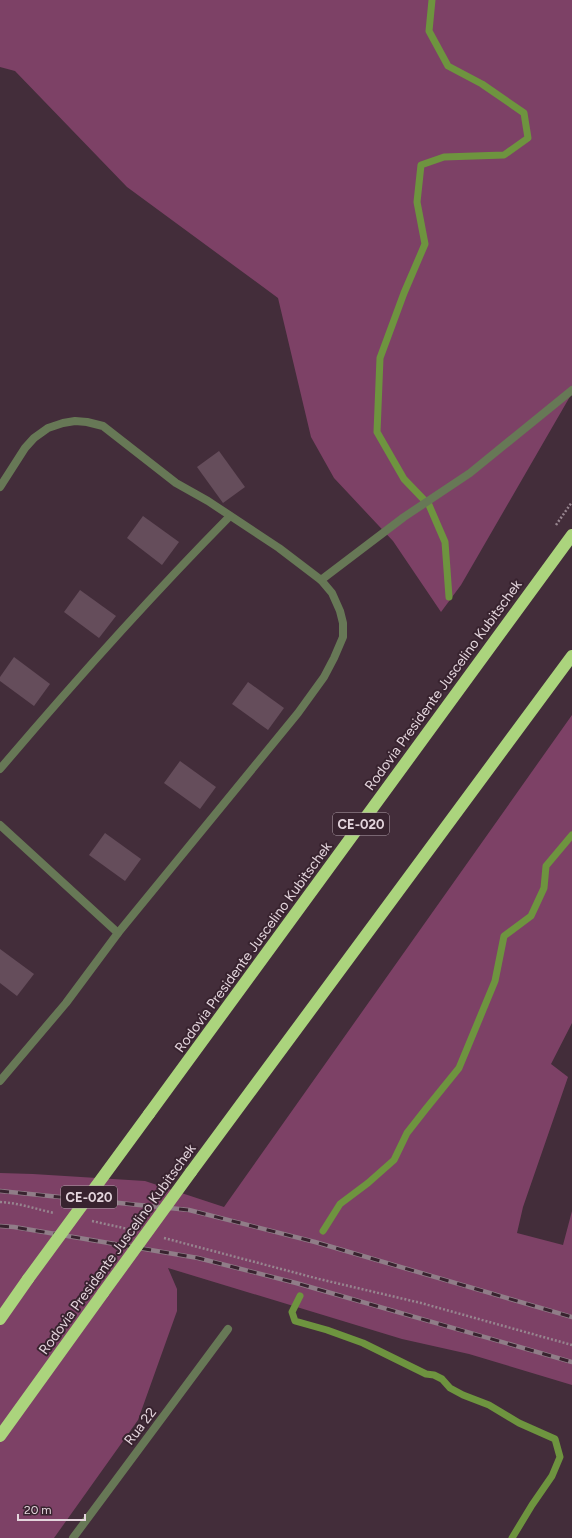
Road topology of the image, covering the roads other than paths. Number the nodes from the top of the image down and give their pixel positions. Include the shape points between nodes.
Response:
1 (572, 390) edge
2 (0, 487) edge
3 (230, 516) junction
4 (572, 534) edge
5 (321, 580) junction
6 (572, 656) edge
7 (0, 768) edge
8 (0, 825) edge
9 (118, 933) junction
10 (0, 1082) edge
11 (0, 1319) edge
12 (228, 1329) dead end
13 (0, 1436) edge
14 (73, 1538) edge

1 - 5 street via 470,473 404,517
2 - 3 street via 34,438 48,428 63,423 87,422 103,426 176,483
3 - 5 street via 279,548
3 - 7 street via 135,616
4 - 11 highway, Rodovia Presidente Juscelino Kubitschek / CE-020, bridge
5 - 9 street via 332,593 343,623 343,637 324,677 298,713
6 - 13 highway, Rodovia Presidente Juscelino Kubitschek, bridge via 191,1172
8 - 9 street
9 - 10 street via 66,1003
12 - 14 street, Rua 22

